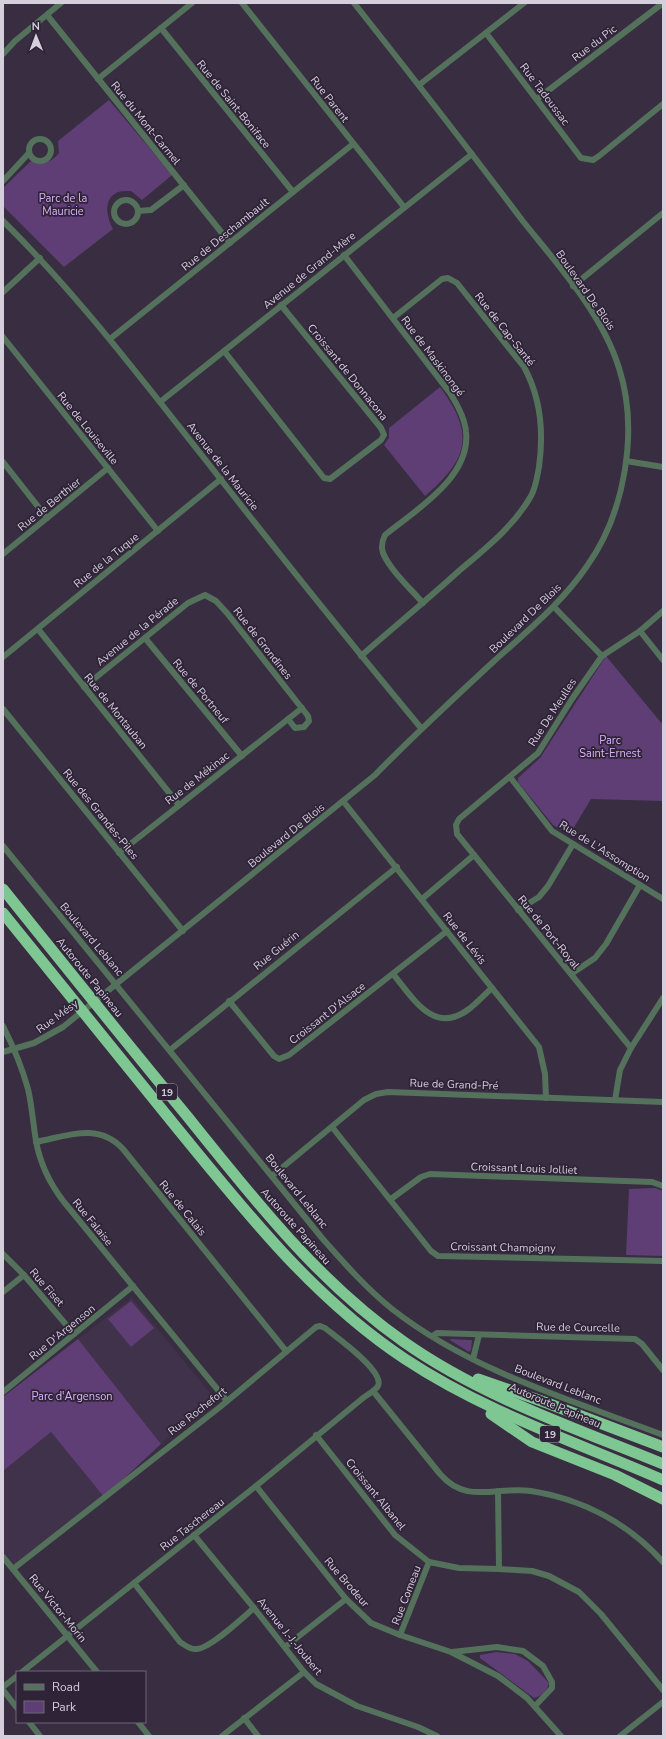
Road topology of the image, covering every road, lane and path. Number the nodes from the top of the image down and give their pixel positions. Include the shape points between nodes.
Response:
1 (61, 3) edge
2 (192, 3) edge
3 (242, 3) edge
4 (354, 3) edge
5 (524, 3) edge
6 (663, 3) edge
7 (47, 14) junction
8 (161, 28) junction
9 (486, 33) junction
10 (3, 54) edge
11 (98, 79) junction
12 (419, 85) junction
13 (537, 99) junction
14 (663, 104) edge
15 (352, 144) junction
16 (29, 153) dead end
17 (472, 154) junction
18 (3, 181) edge
19 (184, 185) junction
20 (293, 192) junction
21 (404, 207) junction
22 (138, 211) junction
23 (663, 213) edge
24 (3, 221) edge
25 (230, 243) junction
26 (344, 255) junction
27 (40, 258) junction
28 (573, 286) junction
29 (3, 292) edge
30 (281, 305) junction
31 (393, 318) junction
32 (3, 337) edge
33 (110, 339) junction
34 (224, 351) junction
35 (160, 402) junction
36 (3, 462) edge
37 (626, 462) junction
38 (663, 467) edge
39 (108, 468) junction
40 (221, 480) junction
41 (47, 518) junction
42 (158, 531) junction
43 (3, 554) edge
44 (206, 595) joint
45 (423, 603) junction
46 (554, 607) junction
47 (663, 611) edge
48 (38, 629) junction
49 (640, 631) junction
50 (145, 638) junction
51 (361, 656) junction
52 (602, 656) junction
53 (3, 657) edge
54 (663, 660) edge
55 (84, 686) junction
56 (302, 708) junction
57 (3, 709) edge
58 (288, 719) junction
59 (421, 728) junction
60 (242, 756) junction
61 (510, 777) junction
62 (343, 801) junction
63 (180, 805) junction
64 (456, 825) joint
65 (573, 844) junction
66 (3, 846) edge
67 (120, 853) junction
68 (474, 855) junction
69 (396, 867) junction
70 (640, 886) junction
71 (3, 889) edge
72 (422, 899) junction
73 (663, 899) edge
74 (518, 910) junction
75 (3, 912) edge
76 (183, 931) junction
77 (447, 931) junction
78 (392, 974) junction
79 (571, 974) junction
80 (114, 985) junction
81 (492, 988) junction
82 (663, 998) edge
83 (229, 1001) junction
84 (3, 1026) edge
85 (631, 1048) junction
86 (14, 1049) junction
87 (170, 1050) junction
88 (3, 1052) edge
89 (546, 1098) junction
90 (616, 1100) junction
91 (663, 1102) edge
92 (332, 1127) junction
93 (36, 1142) junction
94 (272, 1176) junction
95 (663, 1186) edge
96 (391, 1199) junction
97 (3, 1254) edge
98 (663, 1262) edge
99 (24, 1275) junction
100 (133, 1286) junction
101 (3, 1292) edge
102 (74, 1334) junction
103 (479, 1335) junction
104 (433, 1336) junction
105 (286, 1351) junction
106 (473, 1359) junction
107 (446, 1368) junction
108 (663, 1370) edge
109 (440, 1381) junction
110 (373, 1391) junction
111 (3, 1392) edge
112 (227, 1401) junction
113 (316, 1435) junction
114 (663, 1435) edge
115 (663, 1447) edge
116 (663, 1464) edge
117 (663, 1480) edge
118 (256, 1486) junction
119 (498, 1491) junction
120 (663, 1499) edge
121 (194, 1535) junction
122 (3, 1557) edge
123 (429, 1562) junction
124 (663, 1562) edge
125 (499, 1568) junction
126 (13, 1569) junction
127 (134, 1583) junction
128 (346, 1599) junction
129 (254, 1608) junction
130 (67, 1636) junction
131 (400, 1636) junction
132 (285, 1647) junction
133 (451, 1652) junction
134 (23, 1671) edge
135 (96, 1671) edge
136 (304, 1672) junction
137 (16, 1677) edge
138 (3, 1687) edge
139 (3, 1690) edge
140 (663, 1690) edge
141 (663, 1702) edge
142 (534, 1706) junction
143 (16, 1707) edge
144 (244, 1718) junction
145 (30, 1723) edge
146 (139, 1723) edge
147 (40, 1736) edge
148 (149, 1736) edge
149 (222, 1736) edge
150 (258, 1736) edge
151 (437, 1736) edge
152 (561, 1736) edge
153 (620, 1736) edge

1 - 7 street
2 - 8 street
3 - 15 street, Rue Parent
4 - 12 street, Boulevard De Blois
5 - 9 street
6 - 13 street, Rue du Pic
7 - 10 street
7 - 11 street, Rue du Mont-Carmel
8 - 11 street
8 - 20 street, Rue de Saint-Boniface
9 - 12 street
9 - 13 street, Rue Tadoussac
11 - 19 street, Rue du Mont-Carmel
12 - 17 street, Boulevard De Blois
13 - 14 street, Rue Tadoussac via 581,158 593,160
15 - 20 street, Rue de Deschambault
15 - 21 street, Rue Parent
16 - 18 street
17 - 21 street, Avenue de Grand-Mère
17 - 28 street, Boulevard De Blois
19 - 22 street via 151,210
19 - 25 street, Rue du Mont-Carmel
20 - 25 street, Rue de Deschambault
21 - 26 street, Avenue de Grand-Mère
22 - 22 street via 136,204 126,200 119,201 114,211 118,220 125,224 133,222
23 - 28 street
24 - 27 street, Avenue de la Mauricie
25 - 33 street, Rue de Deschambault
26 - 30 street, Avenue de Grand-Mère
26 - 31 street, Rue de Maskinongé
27 - 29 street
27 - 33 street, Avenue de la Mauricie
28 - 37 street, Boulevard De Blois via 604,332 624,383 627,421
30 - 34 street, Avenue de Grand-Mère
30 - 34 street, Croissant de Donnacona via 381,428 384,435 381,440 330,479 324,478
31 - 45 street, Rue de Maskinongé via 450,393 459,408 466,432 463,458 455,473 434,495 385,535 382,541 383,552 391,566
31 - 45 street, Rue de Cap-Santé via 442,279 448,278 457,283 524,367 540,407 540,454 531,496 506,531
32 - 39 street, Rue de Louiseville
33 - 35 street, Avenue de la Mauricie
34 - 35 street, Avenue de Grand-Mère
35 - 40 street, Avenue de la Mauricie
36 - 41 street
37 - 38 street
37 - 46 street, Boulevard De Blois via 617,507 598,548 576,581
39 - 41 street, Rue de Berthier
39 - 42 street, Rue de Louiseville
40 - 42 street, Rue de la Tuque
40 - 51 street, Avenue de la Mauricie
41 - 43 street, Rue de Berthier
42 - 48 street, Rue de la Tuque
44 - 50 street, Avenue de la Pérade via 188,603
44 - 56 street, Rue de Grondines via 227,612
45 - 51 street, Rue de Cap-Santé
46 - 52 street
46 - 59 street, Boulevard De Blois
47 - 49 street, Rue De Meulles
48 - 53 street, Rue de la Tuque
48 - 55 street, Rue de Montauban
49 - 52 street, Rue De Meulles
49 - 54 street
50 - 55 street, Avenue de la Pérade
50 - 60 street, Rue de Portneuf
51 - 59 street, Avenue de la Mauricie
52 - 61 street, Rue De Meulles via 538,754
55 - 63 street, Rue de Montauban
56 - 58 street, Rue de Mékinac
56 - 58 street via 309,721 304,727 295,728
57 - 67 street, Rue des Grandes-Piles
58 - 60 street, Rue de Mékinac
59 - 62 street, Boulevard De Blois via 375,776
60 - 63 street, Rue de Mékinac
61 - 64 street, Rue De Meulles via 459,819
61 - 65 street, Rue de L'Assomption via 552,831
62 - 69 street, Rue de Lévis
62 - 76 street, Boulevard De Blois
63 - 67 street, Rue de Mékinac
64 - 68 street, Rue de Port-Royal via 457,834
65 - 70 street, Rue de L'Assomption
65 - 74 street via 539,897
66 - 80 street, Boulevard Leblanc
67 - 76 street, Rue des Grandes-Piles
68 - 72 street
68 - 74 street, Rue de Port-Royal
69 - 72 street, Rue de Lévis
69 - 83 street, Rue Guérin
70 - 73 street, Rue de L'Assomption
70 - 79 street via 606,944 595,958
71 - 107 highway, Autoroute Papineau / 19 via 285,1235 359,1308 404,1342
72 - 77 street, Rue de Lévis
74 - 79 street, Rue de Port-Royal
75 - 109 highway, 19 via 250,1217 296,1269 368,1333
76 - 80 street, Boulevard De Blois
77 - 78 street, Croissant D'Alsace
77 - 81 street, Rue de Lévis
78 - 81 street via 426,1012 433,1017 444,1019 456,1017 469,1009
78 - 83 street, Croissant D'Alsace via 290,1055 279,1059
79 - 85 street, Rue de Port-Royal
80 - 86 street, Rue Mésy via 46,1038
80 - 87 street, Boulevard Leblanc
81 - 89 street, Rue de Lévis via 539,1048 545,1074
82 - 85 street
83 - 87 street, Rue Guérin
84 - 86 street, Rue Falaise
85 - 90 street via 620,1070
86 - 88 street, Rue Mésy
86 - 93 street, Rue Falaise via 28,1090
87 - 94 street, Boulevard Leblanc
89 - 90 street, Rue de Grand-Pré
89 - 92 street, Rue de Grand-Pré via 388,1092 364,1100
90 - 91 street, Rue de Grand-Pré
92 - 94 street, Rue de Grand-Pré
92 - 96 street, Croissant Champigny
93 - 100 street, Rue Falaise via 43,1167 59,1195
93 - 105 street, Rue de Calais via 92,1132 114,1141
94 - 104 street, Boulevard Leblanc via 322,1238 359,1278 393,1309
95 - 96 street, Croissant Louis Jolliet via 652,1182 430,1174 421,1176
96 - 98 street, Croissant Champigny via 431,1251 438,1256
97 - 99 street, Rue Fiset
99 - 101 street
99 - 102 street, Rue Fiset
100 - 102 street, Rue D'Argenson
100 - 112 street, Rue Falaise
102 - 111 street, Rue D'Argenson
103 - 104 street, Rue de Courcelle via 437,1333
103 - 106 street
103 - 108 street, Rue de Courcelle via 635,1339
104 - 106 street, Boulevard Leblanc
105 - 110 street, Rue Rochefort via 316,1327 323,1327 368,1364 378,1380 378,1386
105 - 112 street, Rue Rochefort
106 - 114 street, Boulevard Leblanc via 514,1378
107 - 115 highway
107 - 116 highway, Autoroute Papineau / 19 via 506,1399
109 - 117 highway, 19 via 515,1420
109 - 120 highway via 532,1442 615,1475
110 - 113 street, Rue Taschereau
110 - 119 street via 449,1483 471,1492
112 - 126 street, Rue Rochefort
113 - 118 street, Rue Taschereau
113 - 123 street, Croissant Albanel via 395,1535
118 - 121 street, Rue Taschereau
118 - 128 street, Rue Brodeur
119 - 124 street via 538,1493 587,1507 630,1531
119 - 125 street
121 - 127 street, Rue Taschereau
121 - 129 street, Avenue J.-J.-Joubert
122 - 126 street, Rue Victor-Morin
123 - 125 street, Croissant Albanel via 459,1568
123 - 131 street, Rue Comeau
125 - 140 street, Croissant Albanel via 532,1571 549,1576 579,1592 602,1614
126 - 130 street, Rue Victor-Morin
127 - 129 street via 180,1642 190,1648 208,1646
127 - 130 street, Rue Taschereau
128 - 131 street, Rue Brodeur via 370,1623
128 - 132 street
129 - 132 street, Avenue J.-J.-Joubert
130 - 134 street, Rue Taschereau
130 - 135 street, Rue Victor-Morin
131 - 133 street, Rue Brodeur
132 - 136 street, Avenue J.-J.-Joubert
133 - 142 street, Rue Brodeur via 498,1676
133 - 142 street, Rue Brodeur via 497,1647 523,1651 543,1666 552,1682 552,1688
136 - 144 street
136 - 151 street, Avenue J.-J.-Joubert via 316,1684 357,1706
137 - 138 street
139 - 143 street
141 - 153 street
142 - 152 street, Rue Brodeur
144 - 149 street
144 - 150 street
145 - 147 street
146 - 148 street

